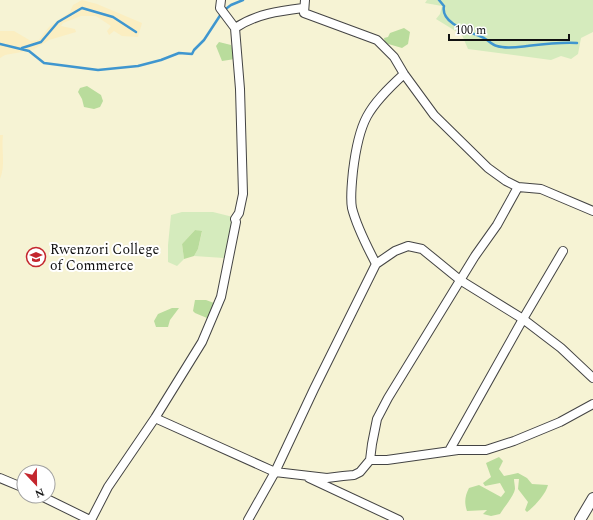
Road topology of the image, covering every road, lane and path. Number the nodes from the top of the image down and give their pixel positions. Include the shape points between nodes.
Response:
1 (221, 0) edge
2 (304, 4) edge
3 (235, 28) junction
4 (404, 74) junction
5 (518, 187) junction
6 (593, 211) edge
7 (564, 251) dead end
8 (376, 264) junction
9 (460, 280) junction
10 (523, 319) junction
11 (593, 378) edge
12 (593, 404) edge
13 (155, 418) junction
14 (449, 451) junction
15 (370, 460) junction
16 (274, 472) junction
17 (306, 476) junction
18 (0, 478) edge
19 (16, 485) edge
20 (593, 498) edge
21 (56, 503) edge
22 (90, 520) edge
23 (248, 520) edge
24 (399, 520) edge
25 (580, 520) edge

1 - 3 street via 220,8
2 - 3 street via 246,21
2 - 4 street via 304,13 377,40 394,57
3 - 13 street via 240,89 243,194 235,219 221,297 215,315 202,342
4 - 5 street via 434,115 488,168
4 - 8 street via 369,111 360,133 354,163 352,206 363,239
5 - 6 street via 541,189
5 - 9 street via 498,225
7 - 10 street
8 - 9 street via 395,251 408,246 422,249
8 - 16 street
9 - 10 street
9 - 15 street via 377,419
10 - 11 street via 561,348
10 - 14 street
12 - 14 street via 570,418 486,450
13 - 16 street
13 - 22 street via 108,487
14 - 15 street
15 - 17 street via 354,475 327,478
16 - 17 street
16 - 23 street
17 - 24 street
18 - 19 street
20 - 25 street
21 - 22 street

